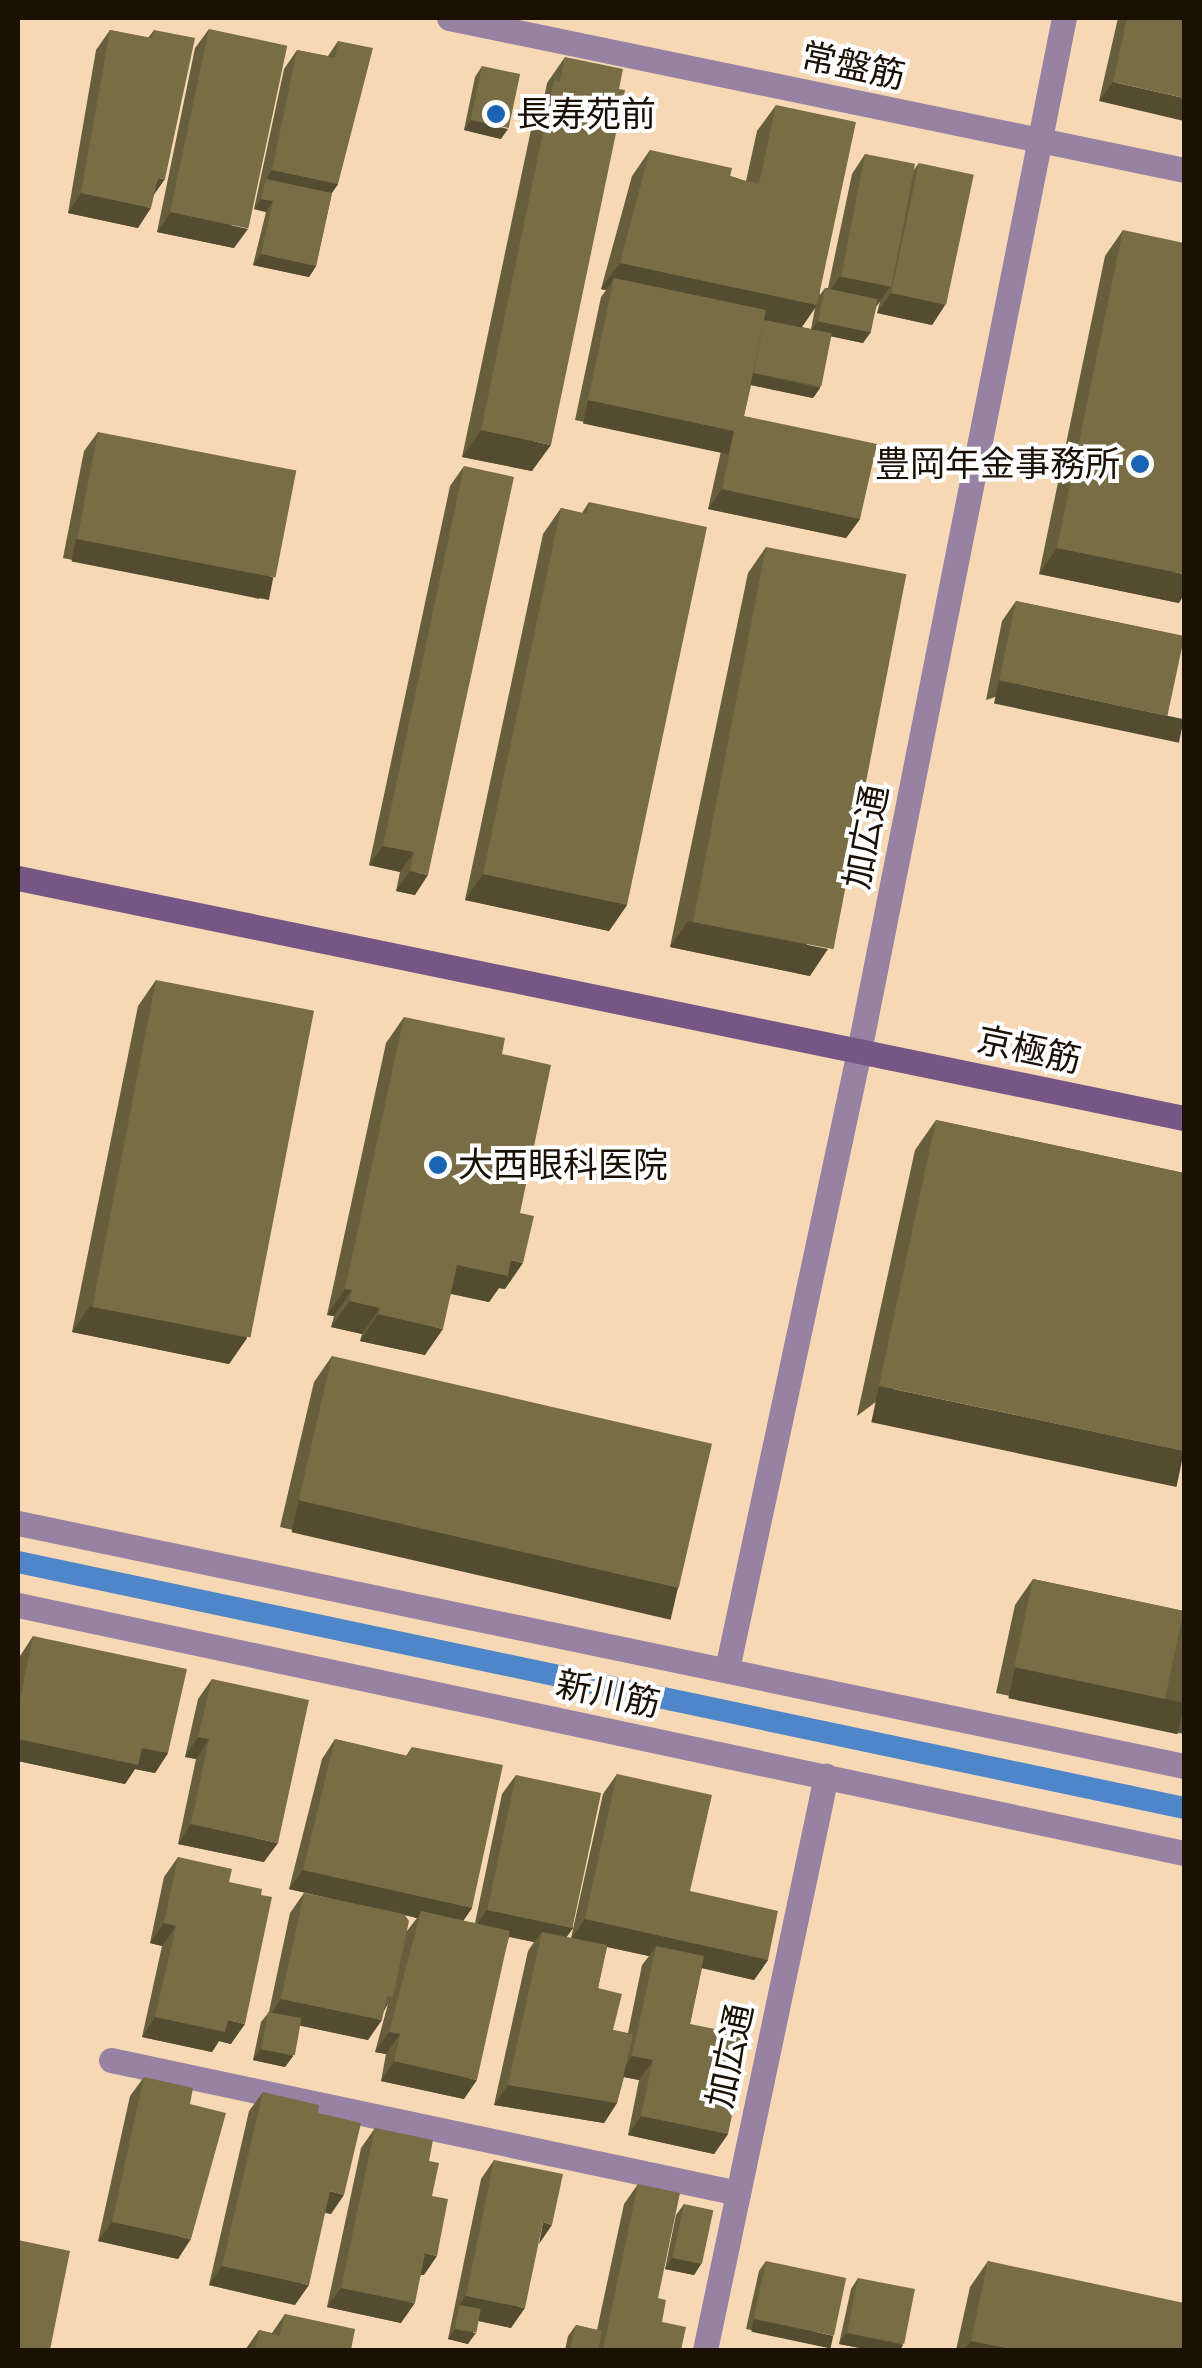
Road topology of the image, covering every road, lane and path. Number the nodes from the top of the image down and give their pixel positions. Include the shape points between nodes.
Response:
1 (449, 18) edge
2 (1064, 18) edge
3 (1039, 140) junction
4 (1184, 170) edge
5 (18, 878) edge
6 (859, 1051) junction
7 (1184, 1118) edge
8 (18, 1522) edge
9 (18, 1605) edge
10 (726, 1669) junction
11 (1184, 1766) edge
12 (826, 1776) junction
13 (1184, 1853) edge
14 (111, 2060) dead end
15 (738, 2192) junction
16 (705, 2350) edge

1 - 3 street, 常盤筋
2 - 3 street, 加広通
3 - 4 street, 常盤筋
3 - 6 street, 加広通
5 - 6 street, 京極筋
6 - 7 street, 京極筋
6 - 10 street, 加広通
8 - 10 street, 新川筋
9 - 12 street, 新川筋
10 - 11 street, 新川筋
12 - 13 street, 新川筋
12 - 15 street, 加広通
14 - 15 street
15 - 16 street, 加広通

